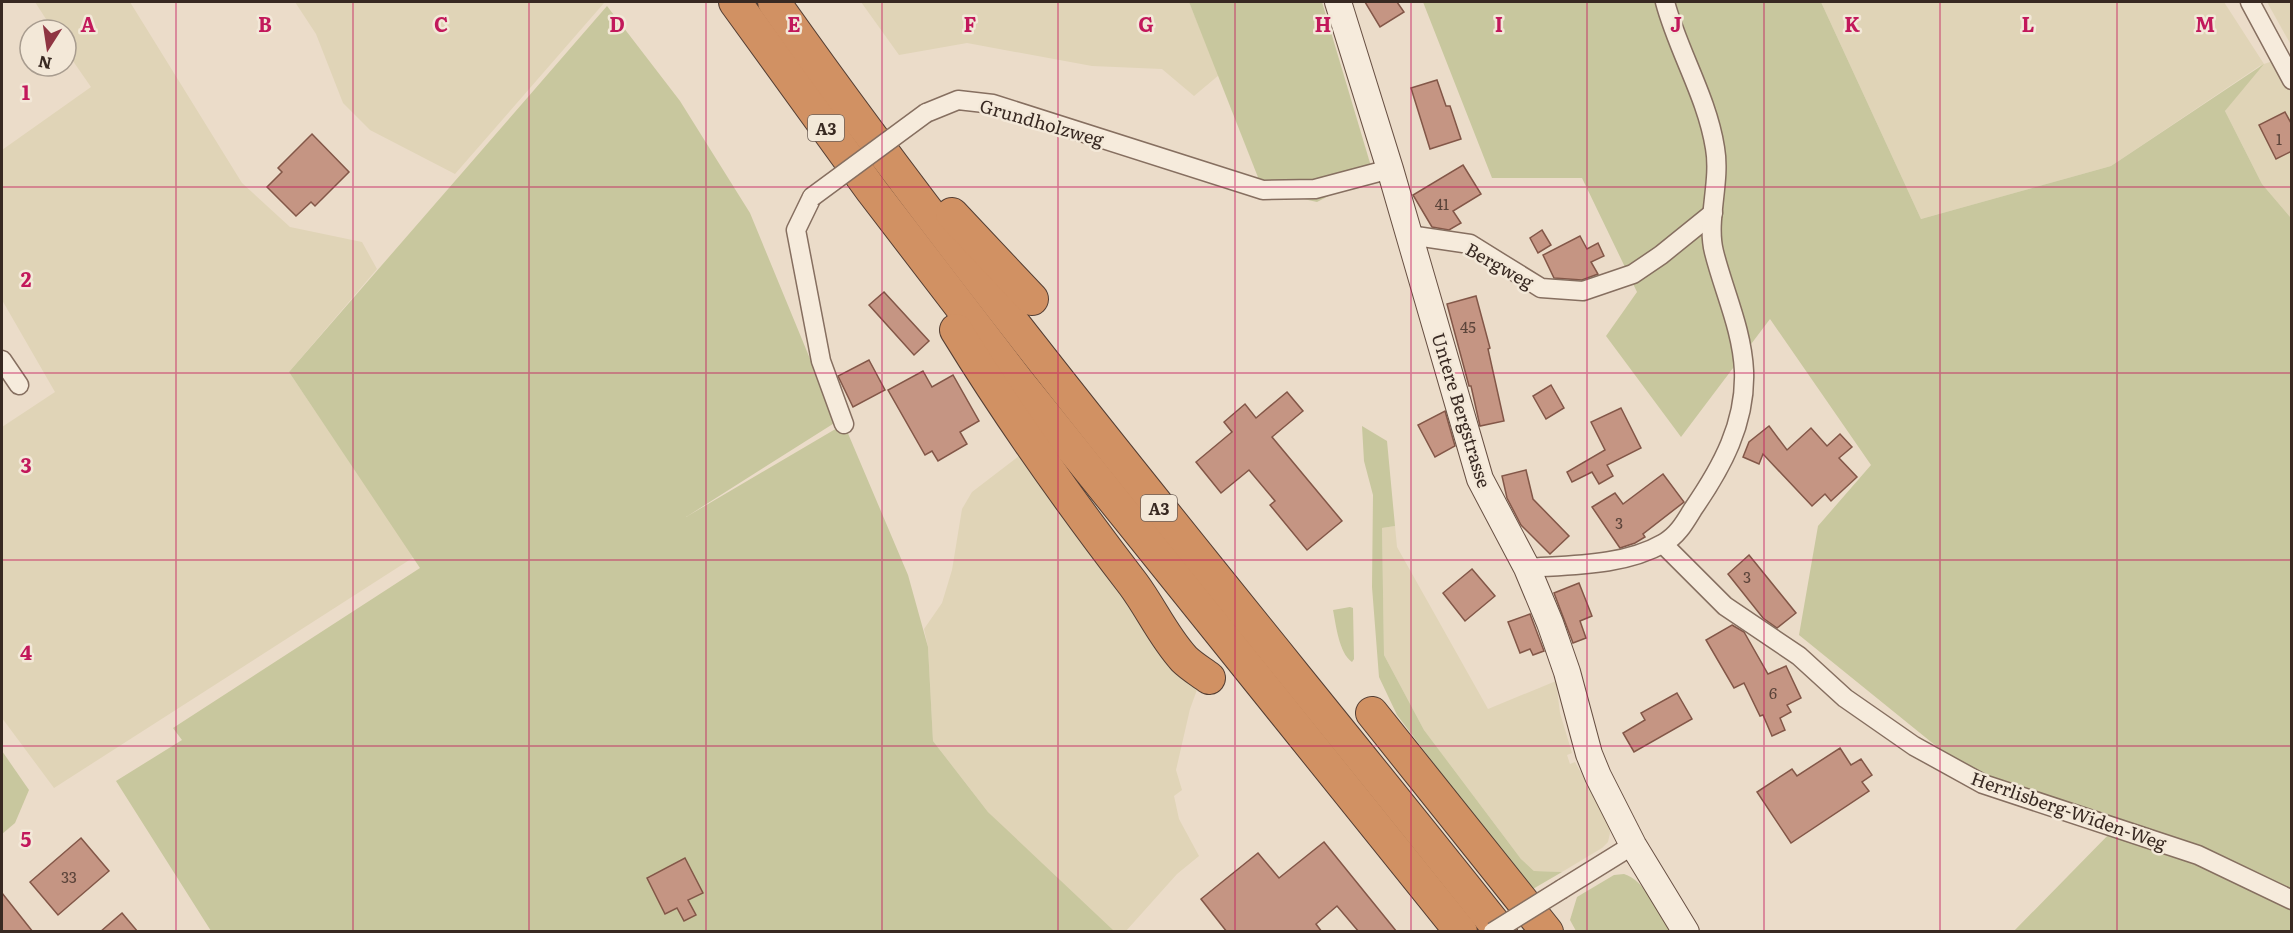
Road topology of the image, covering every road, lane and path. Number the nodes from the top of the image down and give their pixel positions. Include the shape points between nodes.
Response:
1 (735, 2) edge
2 (774, 2) edge
3 (1338, 2) edge
4 (1665, 2) edge
5 (2250, 2) edge
6 (827, 76) junction
7 (2292, 80) edge
8 (1390, 169) junction
9 (872, 191) junction
10 (1713, 213) junction
11 (1408, 235) junction
12 (1032, 298) dead end
13 (2, 360) edge
14 (20, 385) dead end
15 (844, 424) dead end
16 (1663, 544) junction
17 (1527, 568) junction
18 (1209, 678) dead end
19 (1372, 713) dead end
20 (1633, 845) junction
21 (2292, 900) edge
22 (1461, 932) edge
23 (1492, 932) edge
24 (1501, 932) edge
25 (1547, 932) edge
26 (1686, 932) edge

1 - 9 highway, A3
2 - 6 highway, A3
3 - 8 main road, Untere Bergstrasse
4 - 10 street via 1712,127 1718,180
5 - 7 street
6 - 12 highway
6 - 24 highway, A3 via 1076,404
8 - 11 main road, Untere Bergstrasse
8 - 15 street, Grundholzweg, bridge via 1315,189 1263,190 993,104 958,100 926,114 812,197 796,230 821,362
9 - 18 highway via 982,372 1083,519 1147,602 1160,629 1185,661
9 - 22 highway, A3 via 1066,442
10 - 11 street, Bergweg via 1633,274 1583,291 1541,288 1470,244
10 - 16 street via 1713,249 1737,322 1744,370 1743,402 1734,435 1710,485 1675,536
11 - 17 main road, Untere Bergstrasse via 1480,479
13 - 14 street
16 - 17 street via 1619,560
16 - 21 street, Herrlisberg-Widen-Weg via 1725,606 1799,656 1845,698 1924,752 1983,784 2198,855
17 - 20 main road, Untere Bergstrasse via 1567,672 1589,754
19 - 25 highway
20 - 23 street, bridge
20 - 26 main road, Untere Bergstrasse

